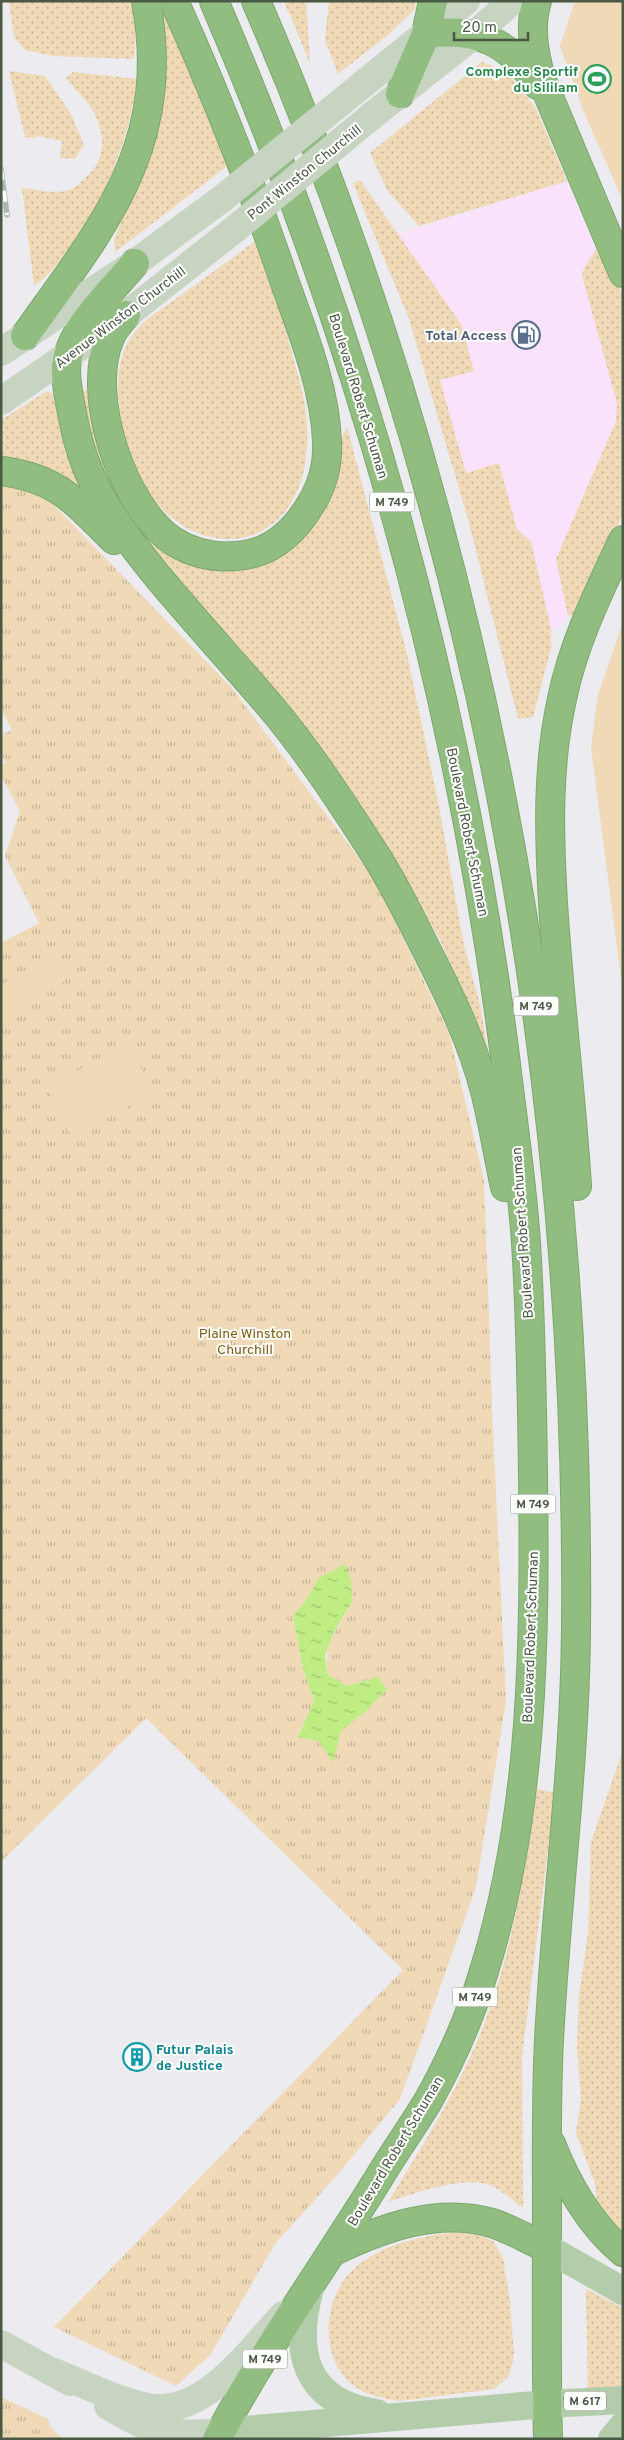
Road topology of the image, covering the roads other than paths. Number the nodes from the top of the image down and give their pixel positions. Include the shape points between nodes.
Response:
1 (146, 1) edge
2 (174, 1) edge
3 (214, 1) edge
4 (256, 1) edge
5 (433, 1) edge
6 (466, 1) edge
7 (512, 1) edge
8 (537, 1) edge
9 (426, 34) junction
10 (474, 35) junction
11 (400, 94) junction
12 (553, 110) junction
13 (235, 229) joint
14 (135, 263) junction
15 (623, 273) edge
16 (126, 315) junction
17 (25, 336) junction
18 (1, 352) edge
19 (68, 357) junction
20 (1, 401) edge
21 (1, 471) edge
22 (623, 540) edge
23 (188, 613) junction
24 (528, 1296) junction
25 (574, 1408) junction
26 (547, 2136) junction
27 (547, 2248) junction
28 (334, 2251) junction
29 (623, 2252) edge
30 (310, 2288) junction
31 (623, 2291) edge
32 (1, 2344) edge
33 (54, 2372) junction
34 (623, 2400) edge
35 (547, 2404) junction
36 (403, 2417) junction
37 (623, 2426) edge
38 (219, 2435) edge
39 (126, 2439) edge
40 (548, 2439) edge
41 (612, 2439) edge

1 - 17 highway via 152,42 151,80 147,112 134,163 107,220
2 - 16 highway via 276,256 316,379 325,422 327,456 317,493 297,526 274,545 247,556 200,554 170,540 138,504 111,443 102,379 110,336
3 - 24 highway, Boulevard Robert Schuman / M 749 via 297,206 338,324 404,543 427,635 460,780 492,965 518,1163
4 - 25 highway, M 749 via 329,182 375,314 431,498 477,679 505,814 543,1056 560,1198
5 - 9 highway
6 - 9 street
7 - 10 street, Pont Winston Churchill
8 - 12 highway via 533,24 534,54
9 - 10 highway
9 - 11 highway
9 - 14 street, bridge via 223,198
10 - 11 street, Pont Winston Churchill
10 - 12 highway via 491,40 513,54 538,84
11 - 13 street, Pont Winston Churchill, bridge
12 - 15 highway
13 - 16 street, Avenue Winston Churchill
14 - 17 street
14 - 19 highway via 84,325 72,342
16 - 19 street, Avenue Winston Churchill
17 - 18 street
19 - 20 street, Avenue Winston Churchill
19 - 23 highway via 69,397 81,457 90,478 118,527
21 - 23 highway via 31,476 60,490
22 - 25 highway via 574,654 562,698 554,748 551,858 579,1228 580,1308
23 - 24 highway via 305,750 371,848 405,906 462,1024 479,1072
24 - 28 highway, Boulevard Robert Schuman / M 749 via 534,1600 529,1711 518,1824 496,1931 482,1978 448,2061 429,2100
25 - 26 highway, M 749 via 574,1719 550,2012
26 - 27 highway, M 749
26 - 29 highway via 583,2205 604,2234
27 - 28 highway via 475,2219 433,2218 390,2227
27 - 31 main road
27 - 35 highway, M 749
28 - 30 highway, Boulevard Robert Schuman / M 749
30 - 33 street via 220,2381 199,2397 181,2405 163,2408 138,2404
30 - 36 main road via 304,2311 302,2344 308,2368 319,2386 334,2399 356,2409
30 - 38 highway, Boulevard Robert Schuman / M 749
32 - 33 street
33 - 38 street via 152,2430
33 - 39 street via 107,2417
34 - 35 main road, M 617
35 - 36 main road
35 - 40 highway
36 - 38 main road
37 - 41 main road

